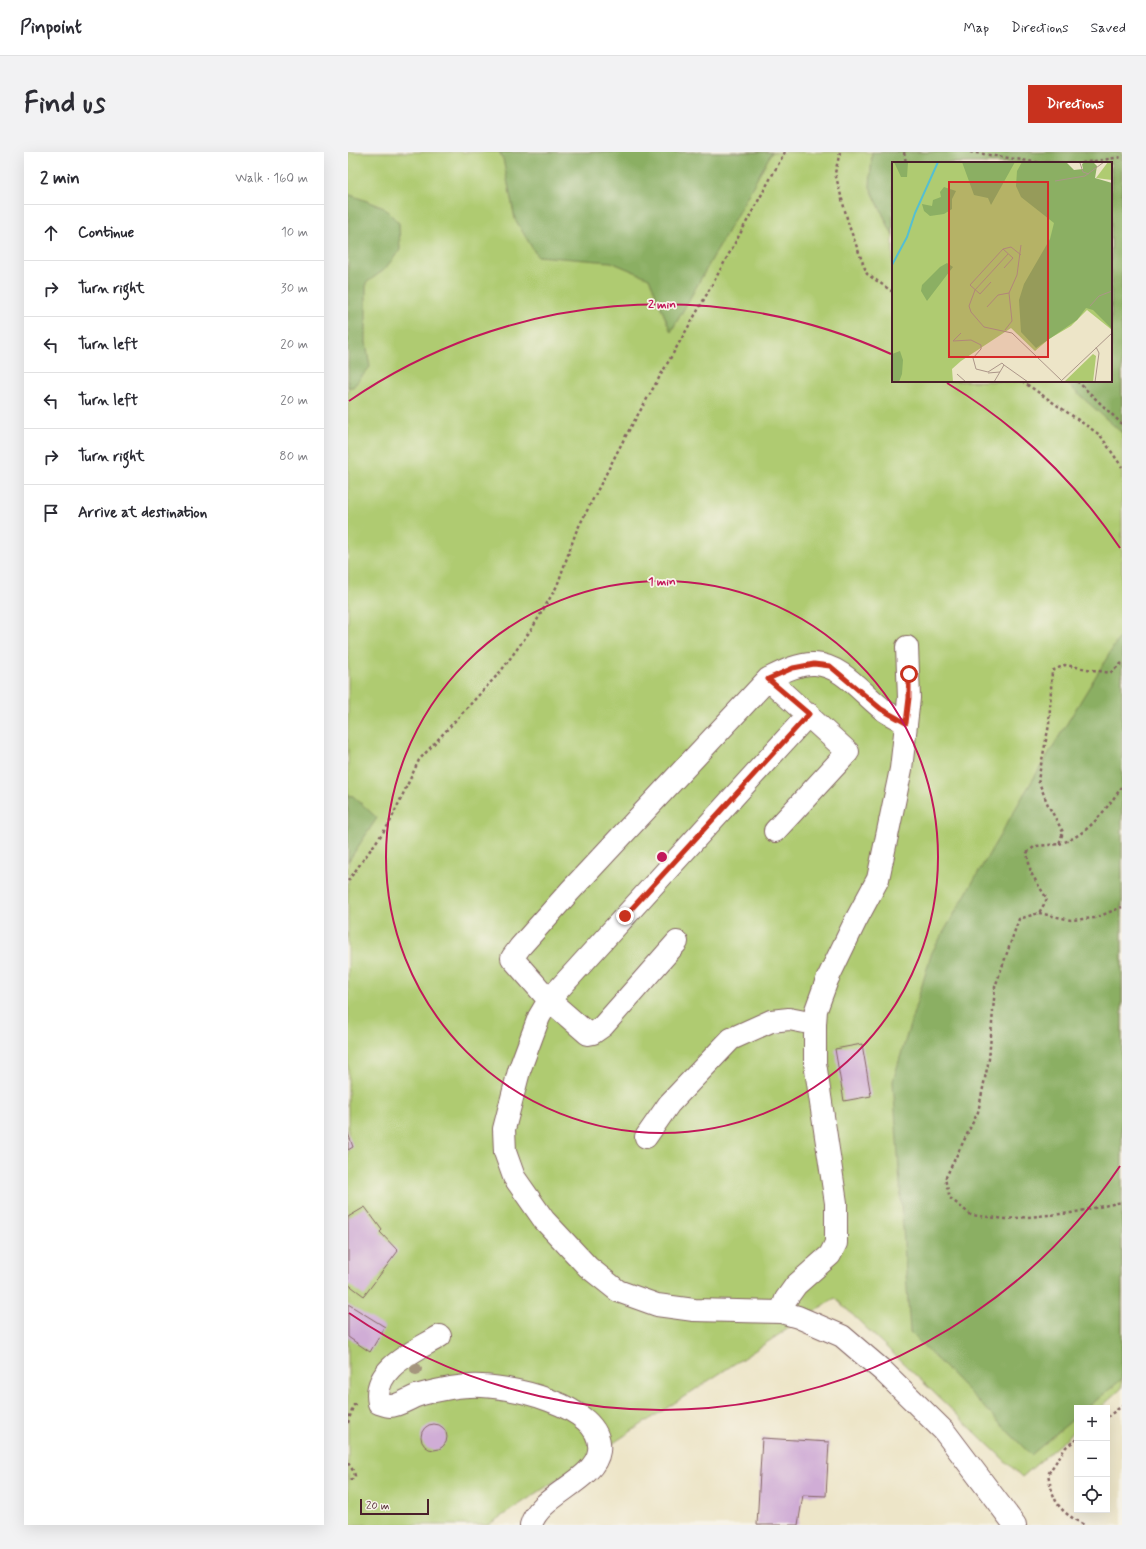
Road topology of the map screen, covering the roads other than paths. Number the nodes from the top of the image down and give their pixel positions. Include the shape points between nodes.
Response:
1 (907, 647) dead end
2 (768, 679) junction
3 (809, 714) junction
4 (906, 723) junction
5 (775, 831) dead end
6 (677, 942) dead end
7 (549, 1000) junction
8 (815, 1024) junction
9 (646, 1137) dead end
10 (781, 1312) junction
11 (440, 1336) dead end
12 (531, 1525) edge
13 (1015, 1525) edge

1 - 4 lane via 909,698
2 - 3 lane
2 - 4 lane via 793,668 814,664 830,666 881,709
2 - 7 lane via 512,958
3 - 5 lane via 848,752
3 - 7 lane
4 - 8 lane via 901,769 878,879 827,980 816,1010
6 - 7 lane via 604,1026 594,1033 588,1034
7 - 10 lane via 539,1018 519,1071 504,1130 505,1152 514,1177 544,1220 588,1267 618,1291 657,1305 694,1310
8 - 9 lane via 789,1019 771,1020 731,1039 669,1104
8 - 10 lane via 815,1063 836,1203 836,1243 830,1255 796,1285
10 - 13 lane via 842,1336 883,1371 944,1431
11 - 12 lane via 395,1363 383,1375 376,1393 379,1403 391,1406 418,1396 469,1386 517,1390 566,1406 597,1432 599,1450 595,1464 548,1502 532,1520

